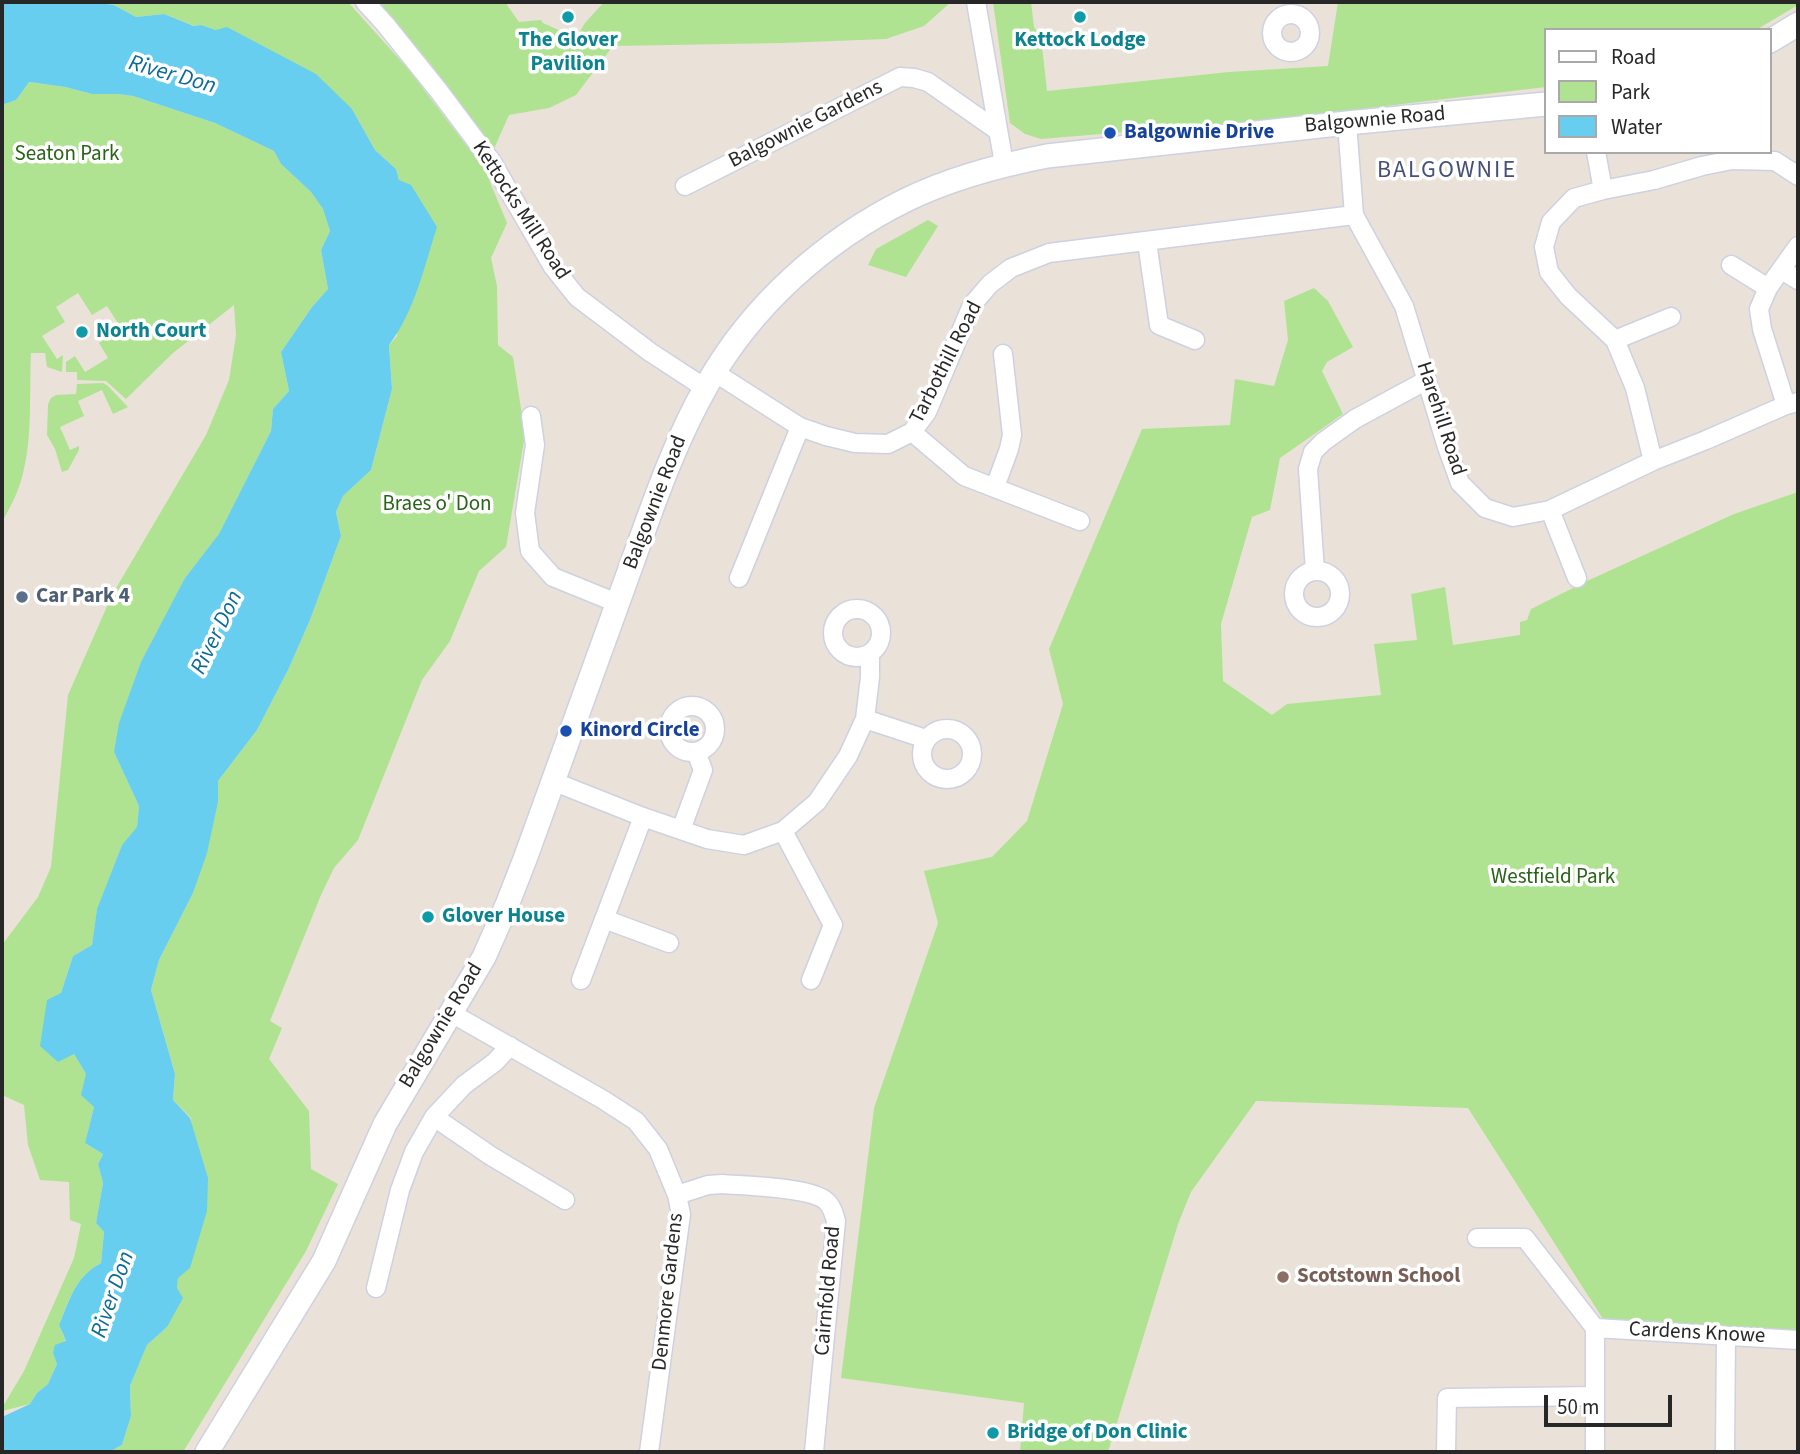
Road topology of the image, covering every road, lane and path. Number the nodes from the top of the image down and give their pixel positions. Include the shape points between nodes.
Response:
1 (365, 2) edge
2 (976, 2) edge
3 (1798, 24) edge
4 (1772, 40) edge
5 (1545, 104) edge
6 (1347, 123) junction
7 (998, 131) junction
8 (1597, 154) edge
9 (1004, 164) junction
10 (1798, 176) edge
11 (685, 186) dead end
12 (1603, 190) junction
13 (1354, 215) junction
14 (1147, 242) junction
15 (1798, 246) edge
16 (1731, 265) dead end
17 (1782, 270) junction
18 (1798, 280) edge
19 (1768, 288) junction
20 (1671, 317) dead end
21 (1195, 340) dead end
22 (1615, 340) junction
23 (1003, 354) dead end
24 (709, 380) junction
25 (1427, 380) junction
26 (1792, 404) edge
27 (531, 416) dead end
28 (800, 427) junction
29 (912, 432) junction
30 (1653, 461) junction
31 (995, 487) junction
32 (1550, 510) junction
33 (1080, 521) dead end
34 (1315, 571) dead end
35 (739, 578) dead end
36 (1577, 578) dead end
37 (618, 603) junction
38 (870, 654) dead end
39 (865, 719) junction
40 (926, 739) dead end
41 (696, 752) dead end
42 (552, 781) junction
43 (643, 817) junction
44 (681, 831) junction
45 (783, 831) junction
46 (604, 919) junction
47 (668, 943) dead end
48 (580, 980) dead end
49 (811, 980) dead end
50 (451, 1013) junction
51 (510, 1046) junction
52 (434, 1118) junction
53 (677, 1195) junction
54 (565, 1200) dead end
55 (1477, 1238) dead end
56 (376, 1288) dead end
57 (1595, 1328) junction
58 (1726, 1336) junction
59 (1798, 1340) edge
60 (1595, 1396) junction
61 (207, 1452) edge
62 (649, 1452) edge
63 (814, 1452) edge
64 (1446, 1452) edge
65 (1595, 1452) edge
66 (1726, 1452) edge

1 - 24 street, Kettocks Mill Road via 492,162 553,267 577,297 650,352
2 - 7 street
3 - 4 street
5 - 6 street, Balgownie Road
6 - 9 street, Balgownie Road
6 - 13 street, Harehill Road
7 - 9 street
7 - 11 street, Balgownie Gardens via 929,82 900,77
8 - 12 street
9 - 24 street, Balgownie Road via 907,200 846,236 761,310
10 - 12 street via 1775,161 1732,160
12 - 22 street via 1574,198 1552,222 1544,247 1549,272
13 - 14 street, Tarbothill Road
13 - 25 street, Harehill Road via 1404,306
14 - 21 street via 1158,325
14 - 29 street, Tarbothill Road via 1049,253 1011,268 990,284 972,305 927,412
15 - 17 street
16 - 19 street
17 - 18 street
17 - 19 street
19 - 26 street via 1759,309 1762,330
20 - 22 street
22 - 30 street via 1634,388
23 - 31 street via 1013,435
24 - 28 street, Tarbothill Road
24 - 37 street, Balgownie Road via 674,450
25 - 32 street, Harehill Road via 1460,483 1485,508 1513,516
25 - 34 street via 1355,419 1313,452 1308,469
26 - 30 street, Harehill Road
27 - 37 street via 535,445 525,513 530,551 553,577
28 - 29 street, Tarbothill Road via 855,443 888,444
28 - 35 street
29 - 31 street via 964,476
30 - 32 street, Harehill Road
31 - 33 street
32 - 36 street
37 - 42 street, Balgownie Road
38 - 39 street
39 - 40 street
39 - 45 street via 848,756 817,802
41 - 44 street via 703,770
42 - 43 street
42 - 50 street, Balgownie Road via 507,905
43 - 44 street
43 - 46 street
44 - 45 street via 744,845
45 - 49 street via 833,925
46 - 47 street
46 - 48 street
50 - 51 street, Denmore Gardens
50 - 61 street, Balgownie Road via 385,1124 324,1261
51 - 52 street
51 - 53 street, Denmore Gardens via 636,1121 658,1149
52 - 54 street
52 - 56 street via 406,1171
53 - 62 street, Denmore Gardens via 679,1235
53 - 63 street, Cairnfold Road via 722,1184 807,1192 827,1201 833,1210 836,1221
55 - 57 street via 1525,1238
57 - 58 street, Cardens Knowe
57 - 60 street
58 - 59 street, Cardens Knowe
58 - 66 street
60 - 64 street via 1447,1398
60 - 65 street

